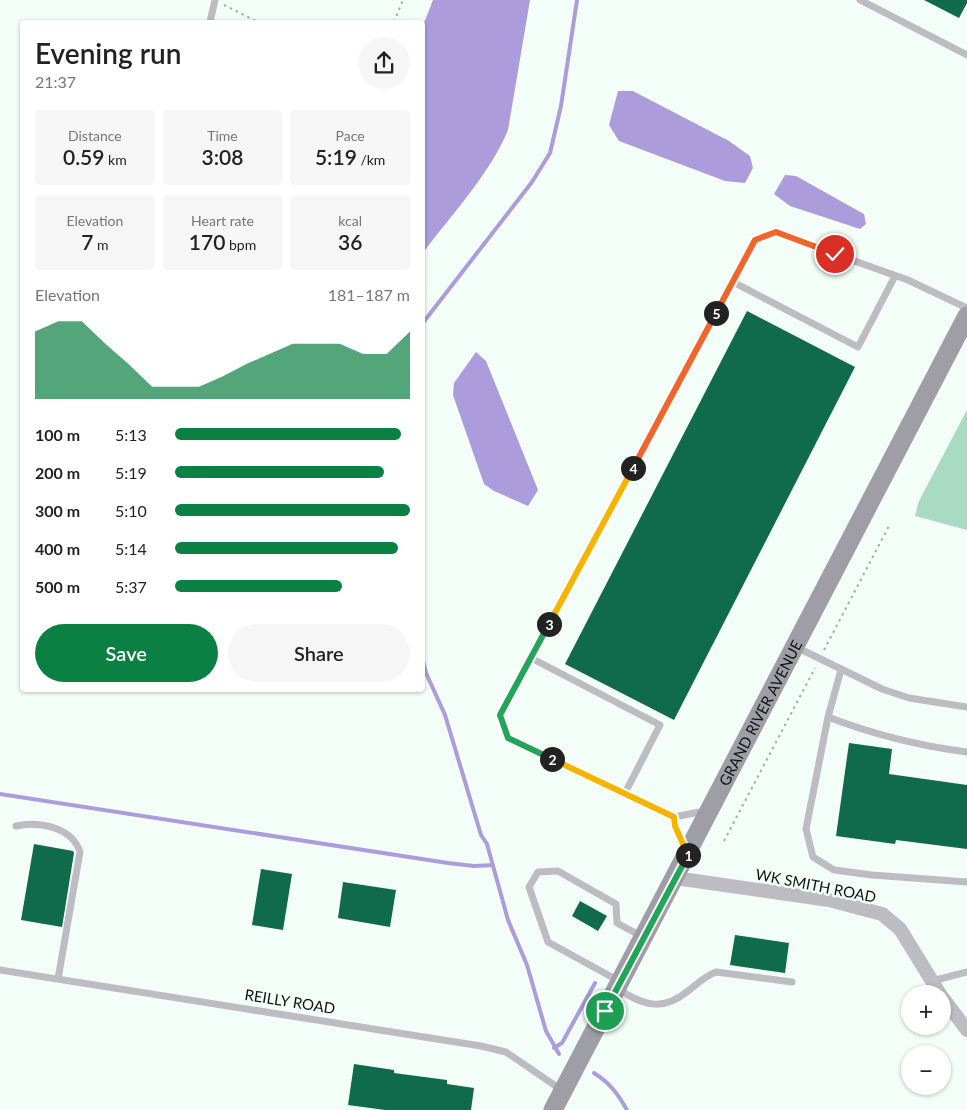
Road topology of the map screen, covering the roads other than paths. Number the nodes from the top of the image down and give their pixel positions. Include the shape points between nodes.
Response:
1 (215, 0) edge
2 (860, 0) edge
3 (210, 20) edge
4 (967, 55) edge
5 (895, 276) junction
6 (733, 282) junction
7 (967, 308) edge
8 (967, 316) edge
9 (795, 647) junction
10 (531, 658) junction
11 (841, 670) junction
12 (967, 707) edge
13 (828, 717) junction
14 (967, 752) edge
15 (625, 793) junction
16 (711, 808) junction
17 (674, 817) junction
18 (16, 826) dead end
19 (688, 855) junction
20 (675, 878) junction
21 (967, 882) edge
22 (644, 937) junction
23 (0, 970) edge
24 (967, 972) edge
25 (58, 979) junction
26 (932, 981) junction
27 (792, 982) dead end
28 (619, 985) junction
29 (934, 985) edge
30 (951, 1009) edge
31 (967, 1030) edge
32 (563, 1091) junction
33 (553, 1110) edge

1 - 3 lane
2 - 4 lane
5 - 6 lane via 776,232 755,240
5 - 6 lane via 858,346
5 - 7 lane
6 - 10 lane
8 - 9 main road, GRAND RIVER AVENUE
9 - 11 lane
9 - 16 main road, GRAND RIVER AVENUE
10 - 15 lane via 500,715 508,738
10 - 15 lane via 660,725
11 - 12 lane via 909,698
11 - 13 lane
13 - 14 lane via 855,728
13 - 21 lane via 806,829 813,857 834,870
15 - 17 lane
16 - 17 lane
16 - 19 main road, GRAND RIVER AVENUE
17 - 19 lane
18 - 25 lane via 28,823 60,831 77,843 80,852
19 - 20 main road, GRAND RIVER AVENUE
20 - 22 main road, GRAND RIVER AVENUE
20 - 26 street, WK SMITH ROAD via 829,900 882,914 900,929
22 - 28 main road, GRAND RIVER AVENUE
22 - 28 lane via 616,923 616,904 558,871 538,872 530,887 548,942
23 - 25 lane, REILLY ROAD
24 - 26 lane
25 - 32 lane, REILLY ROAD via 481,1046 506,1052
26 - 29 street, WK SMITH ROAD
27 - 28 lane via 716,972 707,975 684,995 661,1005 642,1004
28 - 32 main road, GRAND RIVER AVENUE
30 - 31 street
32 - 33 main road, GRAND RIVER AVENUE

